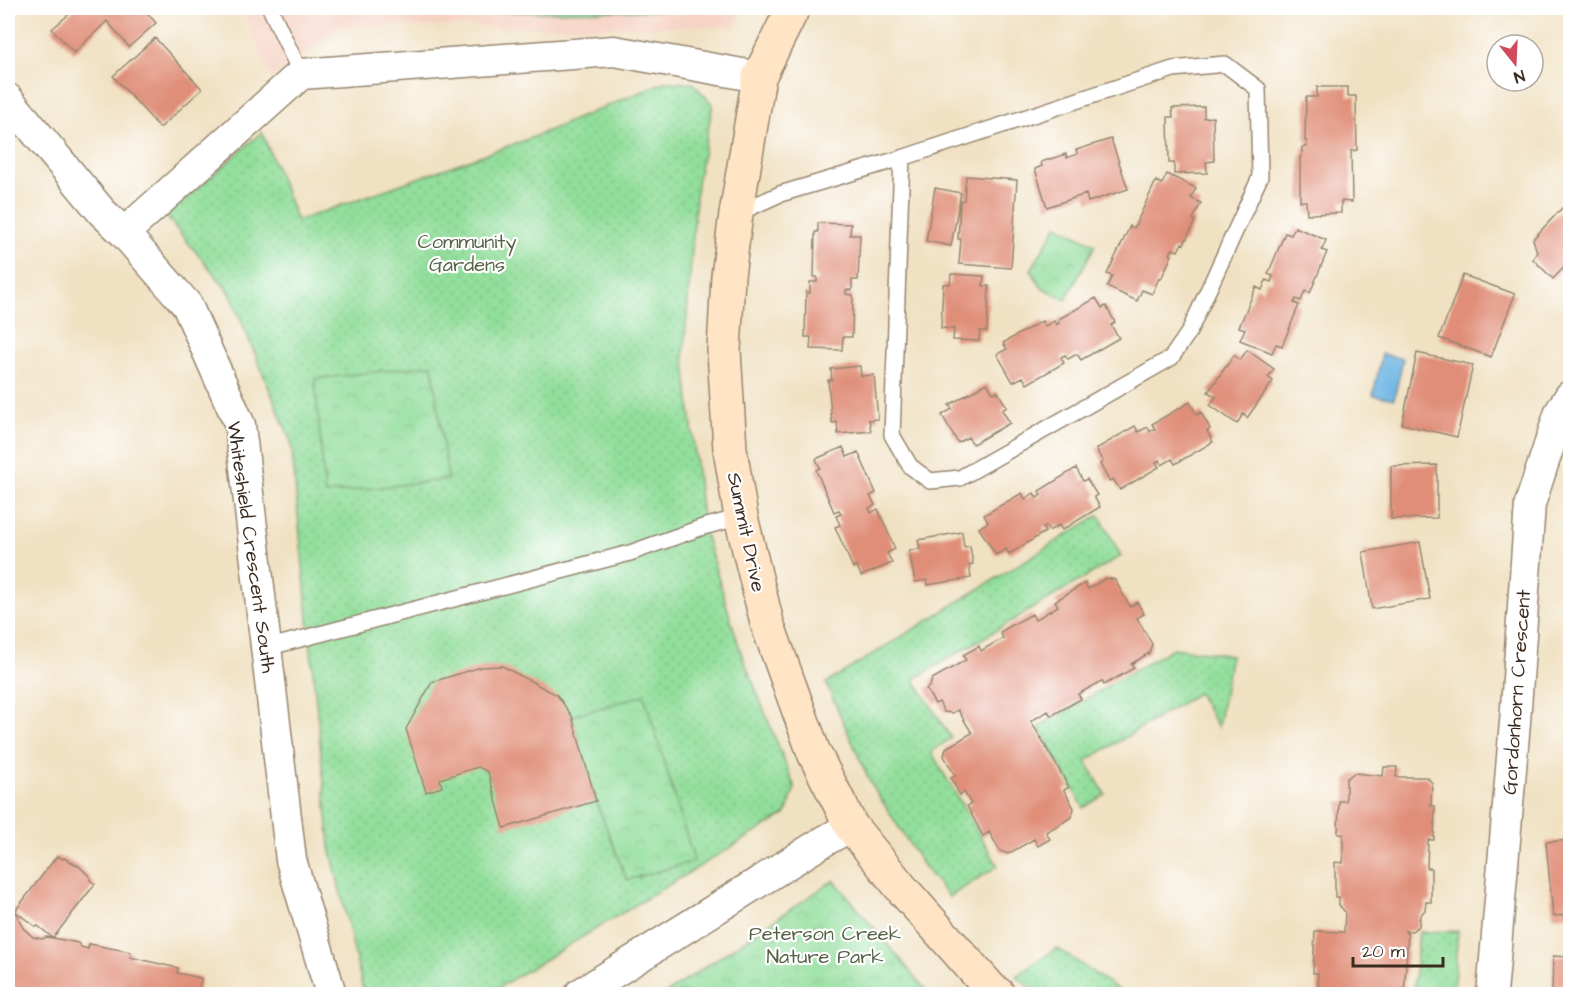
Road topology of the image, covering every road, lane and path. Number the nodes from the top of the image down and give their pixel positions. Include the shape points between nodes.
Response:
1 (270, 8) edge
2 (794, 8) edge
3 (301, 74) junction
4 (759, 77) junction
5 (8, 99) edge
6 (902, 158) junction
7 (736, 214) junction
8 (124, 233) junction
9 (1570, 396) edge
10 (741, 517) junction
11 (266, 648) junction
12 (851, 826) junction
13 (331, 994) edge
14 (580, 994) edge
15 (998, 994) edge
16 (1492, 994) edge

1 - 3 lane
2 - 4 main road, Summit Drive
3 - 4 street via 614,51
3 - 8 street
4 - 7 main road, Summit Drive
5 - 8 street, Whiteshield Crescent South
6 - 6 lane via 1173,69 1225,64 1258,89 1260,177 1189,332 1171,358 960,478 930,481 910,466 892,435
6 - 7 lane via 780,194
7 - 10 main road, Summit Drive via 724,351 730,449
8 - 11 street, Whiteshield Crescent South via 187,305 240,425
9 - 16 street, Gordonhorn Crescent via 1560,412 1530,504
10 - 11 lane via 630,553
10 - 12 main road, Summit Drive via 767,623 813,753
11 - 13 street, Whiteshield Crescent South via 291,860
12 - 14 street
12 - 15 main road, Summit Drive via 903,890

